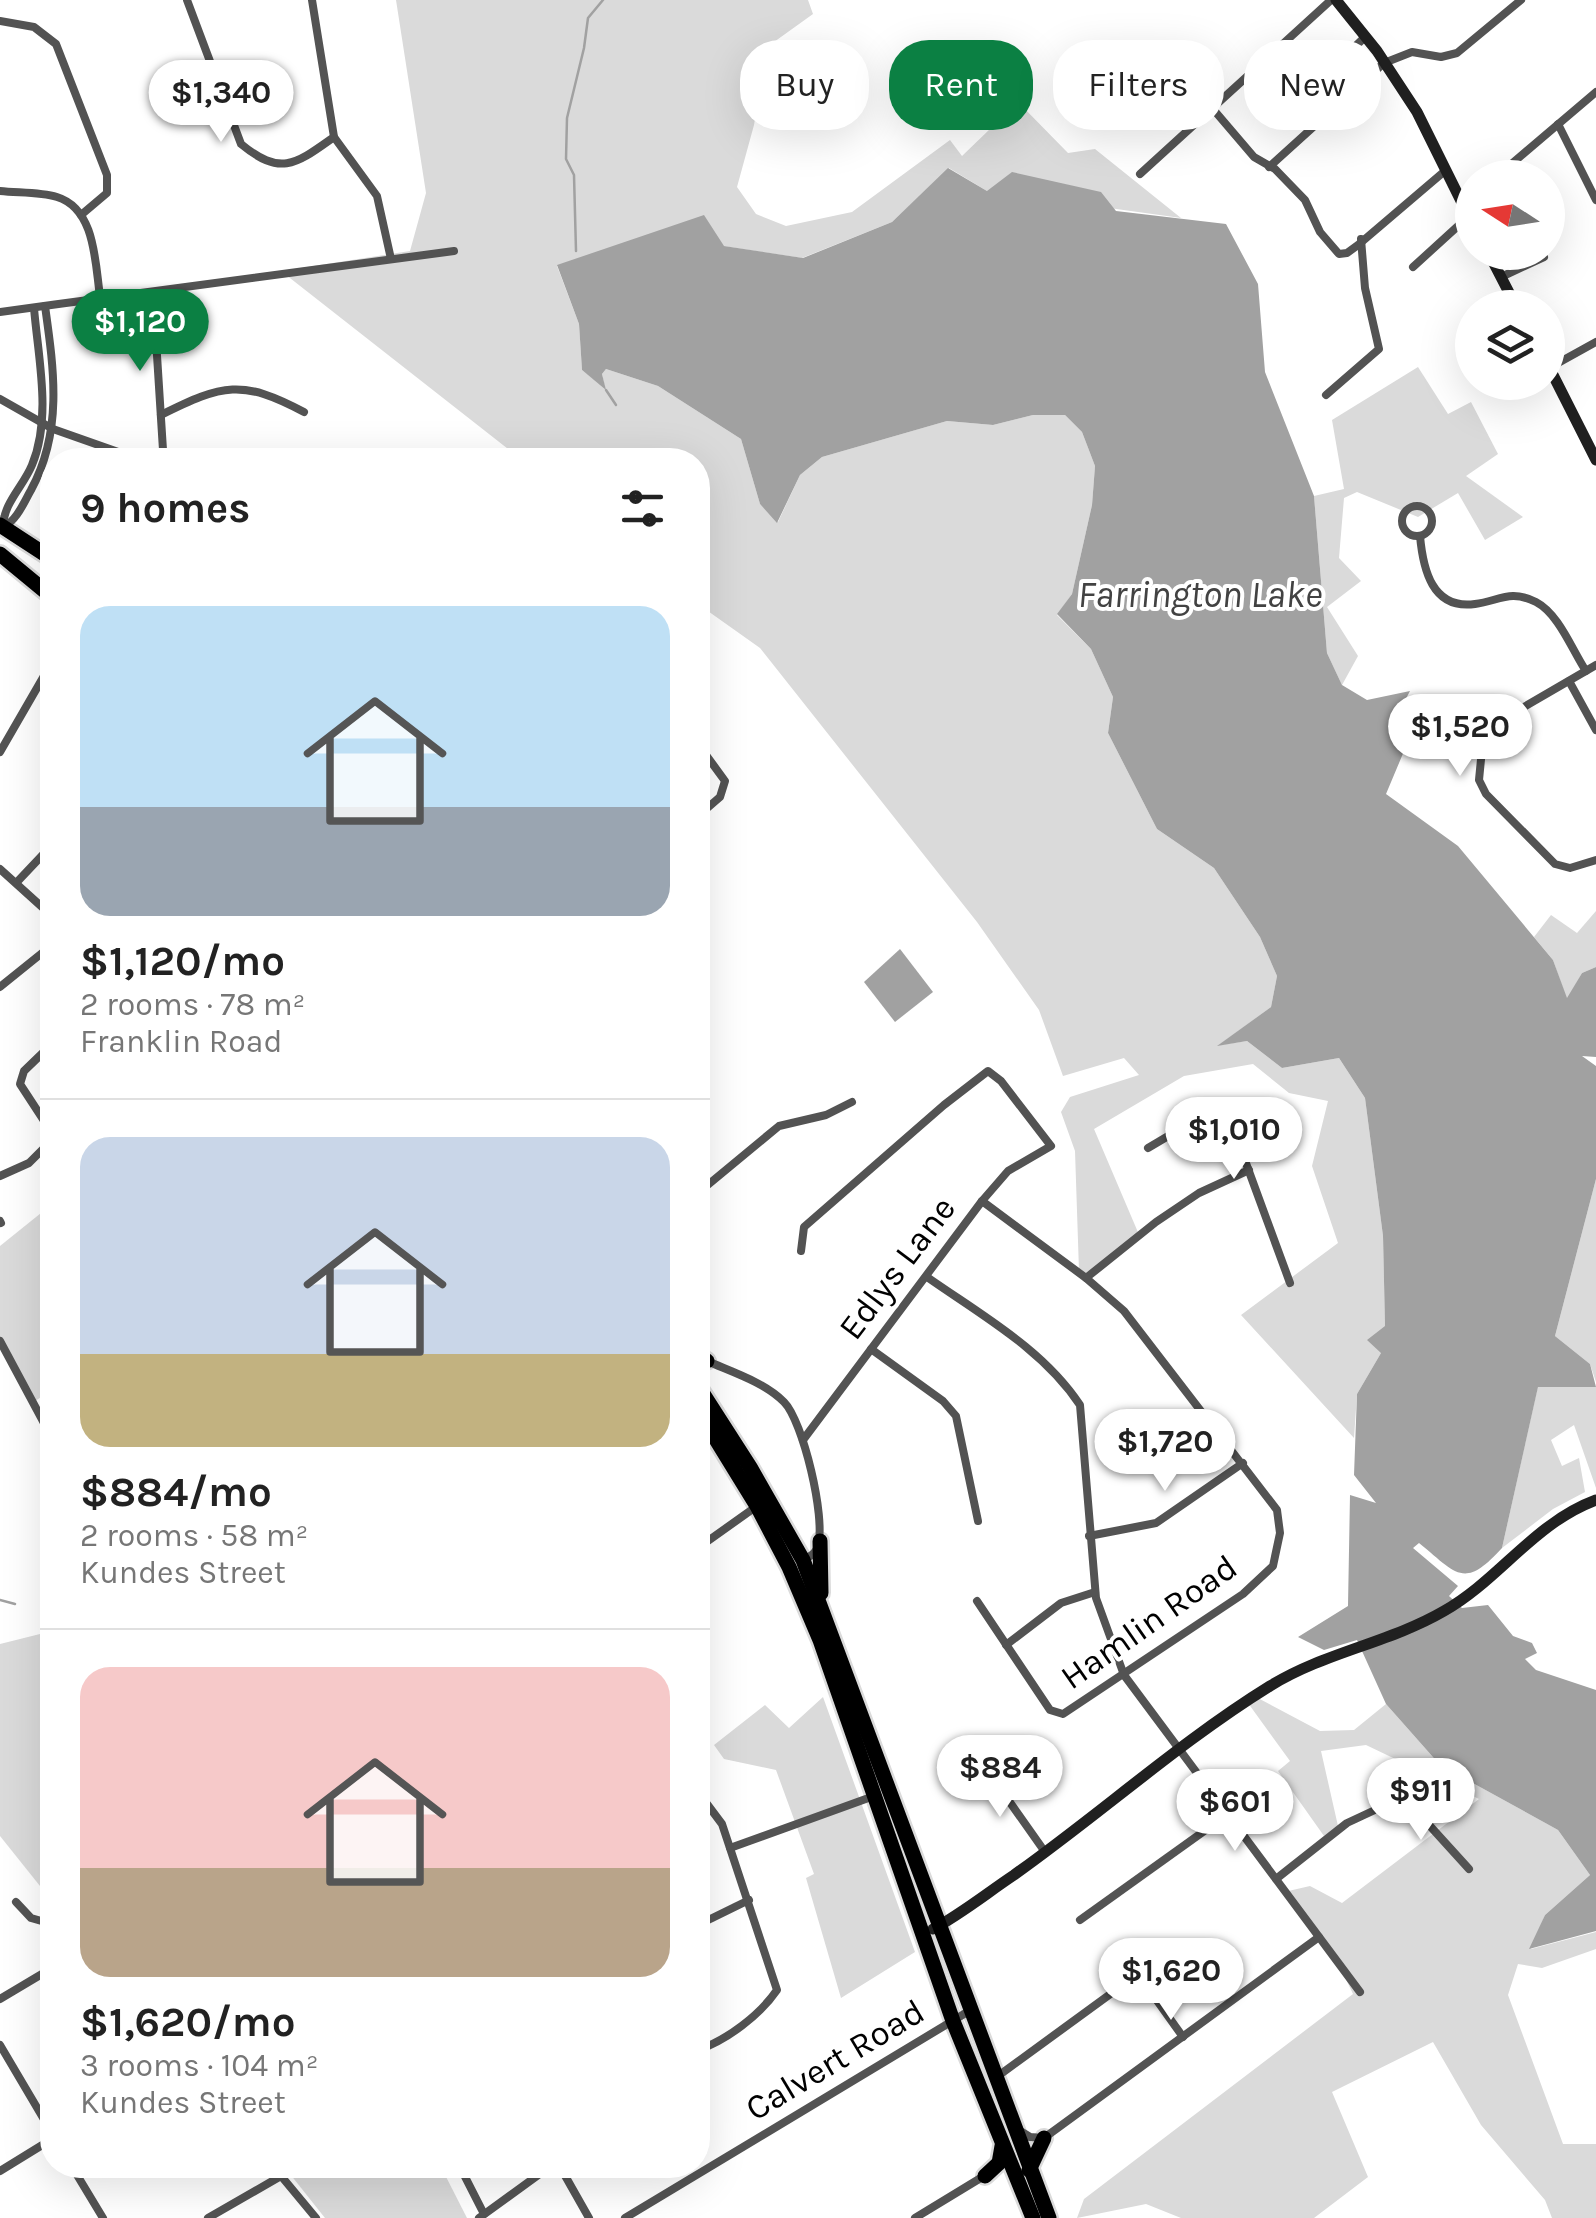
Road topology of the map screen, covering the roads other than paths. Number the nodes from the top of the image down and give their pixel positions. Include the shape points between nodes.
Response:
1 (187, 0) edge
2 (312, 0) edge
3 (1334, 0) edge
4 (1521, 0) edge
5 (0, 21) edge
6 (1365, 36) junction
7 (1361, 40) edge
8 (1384, 62) junction
9 (1596, 92) edge
10 (1224, 98) edge
11 (1224, 121) edge
12 (1558, 124) junction
13 (1189, 130) edge
14 (334, 137) junction
15 (1517, 160) edge
16 (1269, 168) junction
17 (1446, 170) junction
18 (1140, 174) dead end
19 (1455, 186) edge
20 (0, 191) edge
21 (1596, 200) edge
22 (81, 215) junction
23 (1455, 225) edge
24 (1361, 240) junction
25 (454, 251) dead end
26 (391, 259) junction
27 (1414, 267) dead end
28 (1498, 270) edge
29 (1515, 270) edge
30 (1501, 276) junction
31 (1508, 290) edge
32 (153, 292) junction
33 (100, 296) junction
34 (45, 306) junction
35 (34, 308) junction
36 (0, 312) edge
37 (1596, 342) edge
38 (1565, 358) edge
39 (1326, 394) dead end
40 (0, 399) edge
41 (1565, 400) edge
42 (304, 412) dead end
43 (161, 415) junction
44 (41, 421) junction
45 (53, 429) junction
46 (48, 448) edge
47 (107, 448) edge
48 (164, 448) edge
49 (1596, 460) edge
50 (40, 474) edge
51 (1, 529) edge
52 (1420, 536) junction
53 (40, 552) edge
54 (0, 554) edge
55 (40, 587) edge
56 (1596, 665) edge
57 (1586, 671) junction
58 (1569, 680) junction
59 (40, 683) edge
60 (1596, 730) edge
61 (0, 752) edge
62 (710, 759) edge
63 (710, 804) edge
64 (40, 858) edge
65 (1596, 860) edge
66 (0, 869) edge
67 (18, 882) junction
68 (40, 904) edge
69 (40, 954) edge
70 (0, 987) edge
71 (40, 1055) edge
72 (852, 1102) dead end
73 (40, 1116) edge
74 (1148, 1148) dead end
75 (40, 1150) edge
76 (1249, 1170) junction
77 (0, 1176) edge
78 (710, 1182) edge
79 (982, 1201) junction
80 (800, 1251) dead end
81 (926, 1277) junction
82 (1086, 1278) junction
83 (1290, 1283) dead end
84 (0, 1341) edge
85 (870, 1349) junction
86 (710, 1363) edge
87 (710, 1405) edge
88 (40, 1408) edge
89 (710, 1430) edge
90 (803, 1440) junction
91 (1244, 1463) junction
92 (1596, 1500) edge
93 (757, 1506) junction
94 (978, 1521) dead end
95 (1089, 1536) junction
96 (710, 1539) edge
97 (820, 1541) junction
98 (794, 1565) junction
99 (1095, 1592) junction
100 (977, 1602) dead end
101 (822, 1607) junction
102 (1006, 1646) junction
103 (1124, 1674) junction
104 (1182, 1749) junction
105 (985, 1767) dead end
106 (874, 1796) junction
107 (710, 1813) edge
108 (1228, 1814) junction
109 (730, 1848) junction
110 (1045, 1852) junction
111 (1468, 1869) dead end
112 (1276, 1879) junction
113 (749, 1900) junction
114 (16, 1902) dead end
115 (710, 1919) edge
116 (1080, 1920) dead end
117 (40, 1921) edge
118 (931, 1930) junction
119 (1319, 1937) junction
120 (1168, 1952) dead end
121 (1138, 1974) junction
122 (40, 1975) edge
123 (1360, 1992) dead end
124 (0, 1999) edge
125 (969, 2010) junction
126 (953, 2021) junction
127 (1183, 2037) junction
128 (0, 2045) edge
129 (710, 2046) edge
130 (995, 2078) junction
131 (40, 2115) edge
132 (1012, 2125) junction
133 (1044, 2138) junction
134 (1002, 2142) junction
135 (40, 2144) edge
136 (1021, 2162) junction
137 (710, 2167) edge
138 (0, 2171) edge
139 (985, 2176) junction
140 (79, 2178) edge
141 (278, 2178) edge
142 (283, 2178) edge
143 (465, 2178) edge
144 (537, 2178) edge
145 (564, 2178) edge
146 (692, 2178) edge
147 (1020, 2186) junction
148 (482, 2216) edge
149 (103, 2218) edge
150 (208, 2218) edge
151 (316, 2218) edge
152 (589, 2218) edge
153 (625, 2218) edge
154 (915, 2218) edge
155 (1033, 2218) edge
156 (1049, 2218) edge

1 - 14 street via 240,144 257,157 294,164
2 - 14 street
3 - 6 street
3 - 10 street
4 - 8 street via 1450,56 1412,52
5 - 22 street via 34,27 56,44 107,175 107,193
6 - 7 street
6 - 8 street
8 - 16 street
8 - 17 street
9 - 12 street
11 - 16 street
12 - 15 street
12 - 21 street
13 - 18 street
14 - 26 street via 376,196
16 - 24 street via 1305,200 1336,252
17 - 19 street
17 - 24 street
20 - 22 street via 59,198
22 - 33 street
23 - 27 street
24 - 39 street via 1379,350
25 - 26 street
26 - 32 street
28 - 30 street
29 - 30 street
30 - 31 street
32 - 33 street
32 - 43 street
33 - 34 street
34 - 35 street
34 - 45 street
35 - 36 street
35 - 44 street
37 - 38 street
40 - 44 street
41 - 49 street
42 - 43 street via 264,391 238,388 205,393
43 - 48 street
44 - 45 street
44 - 51 street via 33,463
45 - 46 street
45 - 47 street
50 - 51 street via 15,520
51 - 53 highway
52 - 52 street via 1432,520 1416,506 1402,523
52 - 57 street via 1422,567 1435,590 1457,603 1505,595 1538,603
54 - 55 highway
56 - 57 street
57 - 58 street
58 - 60 street
58 - 65 street via 1493,725 1479,780 1555,864 1570,868
59 - 61 street
62 - 63 street via 726,781
64 - 67 street
66 - 67 street
67 - 68 street
69 - 70 street
71 - 73 street via 20,1084
72 - 78 street via 779,1126
74 - 76 street via 1212,1116 1227,1122
75 - 77 street
76 - 82 street via 1170,1212
76 - 83 street
79 - 80 street, Edlys Lane via 1008,1171 1052,1146 988,1072 804,1227
79 - 81 street, Edlys Lane
79 - 82 street, Hamlin Road
81 - 85 street, Edlys Lane
81 - 95 street via 1027,1346 1080,1405
82 - 91 street, Hamlin Road via 1124,1310
84 - 88 street
85 - 90 street, Edlys Lane
85 - 94 street via 956,1416
86 - 90 street via 783,1401
87 - 98 highway via 750,1467
89 - 93 highway
90 - 97 street
91 - 95 street via 1156,1523
91 - 103 street, Hamlin Road via 1277,1510 1273,1566 1243,1594
92 - 104 street via 1534,1536 1447,1610 1328,1656 1267,1688
93 - 96 street
93 - 98 highway
95 - 99 street
97 - 98 street
97 - 101 highway
98 - 101 highway
98 - 106 highway
99 - 102 street via 1061,1604
99 - 103 street
100 - 102 street
101 - 118 highway
102 - 103 street, Hamlin Road via 1058,1714
103 - 104 street
104 - 108 street
104 - 110 street
105 - 110 street
106 - 109 street
106 - 118 highway
107 - 109 street
108 - 112 street
108 - 116 street
109 - 113 street
110 - 118 street
111 - 112 street via 1430,1826 1377,1809 1347,1822
112 - 119 street
113 - 115 street
113 - 129 street via 777,1990
114 - 117 street
118 - 125 highway
118 - 126 highway
119 - 123 street
119 - 127 street
120 - 121 street
121 - 127 street
121 - 130 street
122 - 124 street
125 - 126 street, Calvert Road
125 - 130 highway
126 - 134 highway
126 - 137 street, Calvert Road
127 - 133 street
128 - 131 street
130 - 132 highway
132 - 133 street
132 - 136 highway
133 - 136 highway
134 - 136 highway
134 - 139 highway via 999,2163
135 - 138 street
136 - 139 street
136 - 147 highway
136 - 156 highway
139 - 147 highway
139 - 154 street
140 - 149 street
141 - 150 street
142 - 151 street
143 - 148 street
144 - 148 street
145 - 152 street
146 - 153 street, Calvert Road
147 - 155 highway

